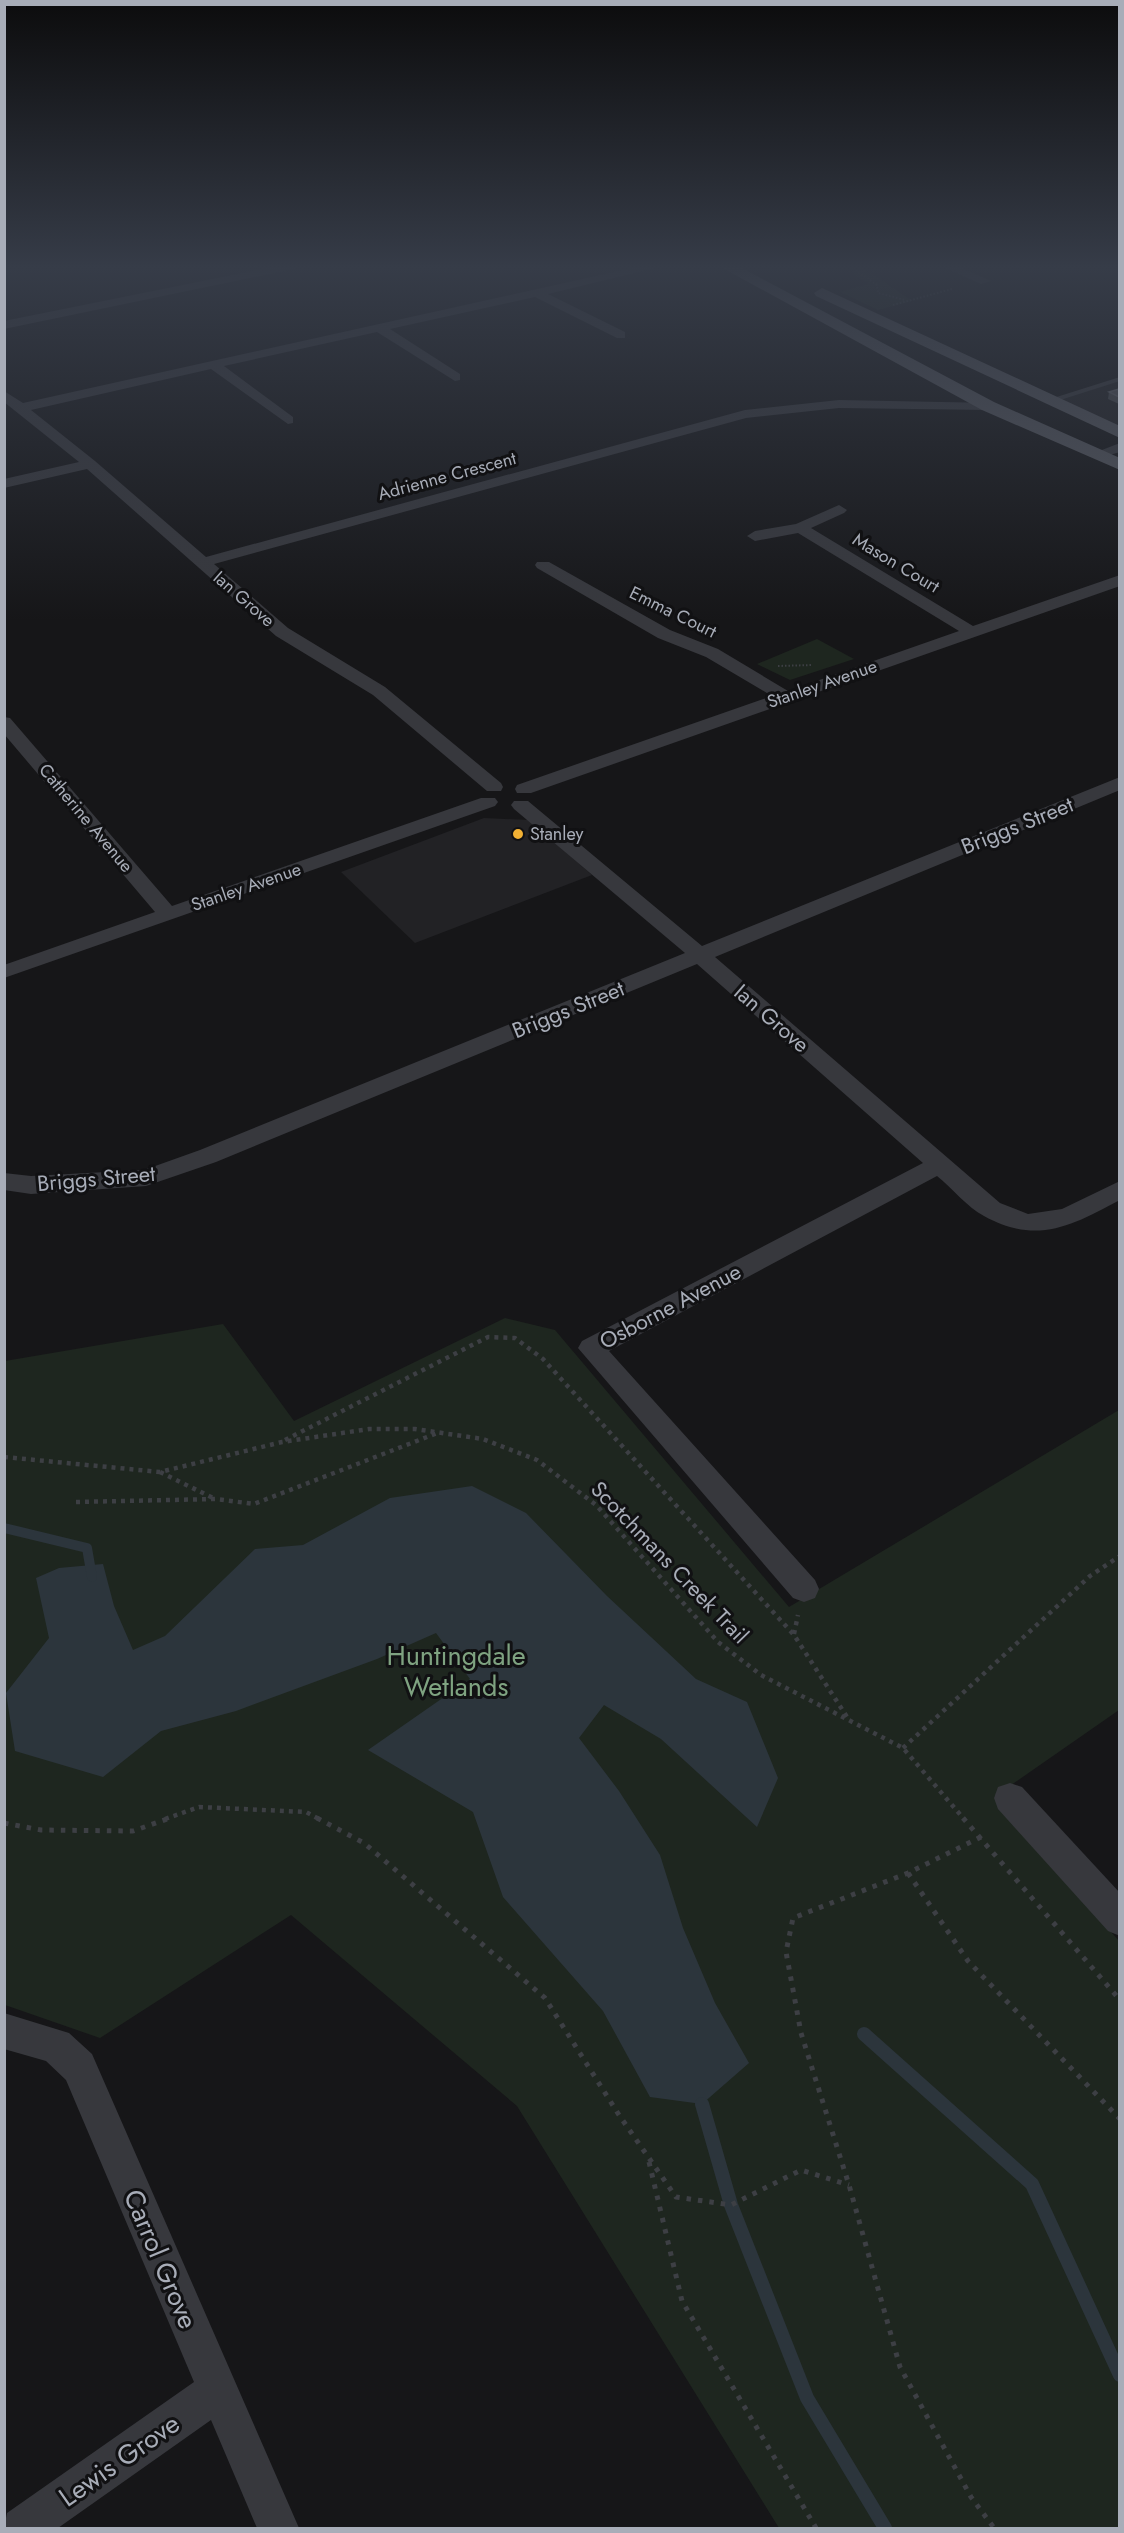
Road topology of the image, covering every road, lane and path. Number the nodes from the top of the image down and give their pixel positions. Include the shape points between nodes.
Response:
1 (127, 384) edge
2 (240, 384) edge
3 (947, 384) edge
4 (1018, 384) edge
5 (1102, 384) edge
6 (4, 394) edge
7 (1052, 400) junction
8 (988, 406) junction
9 (19, 408) junction
10 (288, 420) dead end
11 (1119, 433) edge
12 (1119, 447) edge
13 (1096, 455) junction
14 (90, 464) junction
15 (1119, 465) edge
16 (4, 484) edge
17 (839, 510) dead end
18 (800, 528) junction
19 (755, 536) dead end
20 (202, 563) junction
21 (524, 571) dead end
22 (1119, 580) edge
23 (972, 632) junction
24 (816, 664) dead end
25 (769, 667) dead end
26 (786, 697) junction
27 (4, 722) edge
28 (1119, 783) edge
29 (491, 795) junction
30 (523, 797) junction
31 (168, 914) junction
32 (700, 955) junction
33 (4, 972) edge
34 (938, 1165) junction
35 (4, 1181) edge
36 (1119, 1189) edge
37 (441, 1432) junction
38 (282, 1442) junction
39 (4, 1457) edge
40 (160, 1472) junction
41 (216, 1499) junction
42 (76, 1502) dead end
43 (1119, 1556) edge
44 (804, 1589) dead end
45 (847, 1717) junction
46 (903, 1748) junction
47 (1010, 1798) dead end
48 (4, 1823) edge
49 (981, 1837) junction
50 (908, 1873) junction
51 (1119, 1919) edge
52 (1119, 2000) edge
53 (4, 2031) edge
54 (1119, 2119) edge
55 (648, 2158) junction
56 (849, 2185) junction
57 (217, 2391) junction
58 (22, 2529) edge
59 (278, 2529) edge
60 (816, 2529) edge
61 (994, 2529) edge

1 - 9 street
2 - 10 street
3 - 8 main road
4 - 7 main road
5 - 7 lane
6 - 9 street, Ian Grove
7 - 11 main road
8 - 13 main road
8 - 20 street, Adrienne Crescent via 839,404 745,414
9 - 14 street, Ian Grove
12 - 13 street
13 - 15 main road
14 - 16 street
14 - 20 street, Ian Grove
17 - 18 street, Mason Court
18 - 19 street, Mason Court
18 - 23 street, Mason Court
20 - 29 street, Ian Grove via 282,632 379,691
21 - 26 street, Emma Court via 549,563 664,634 712,653
22 - 23 street, Stanley Avenue
23 - 26 street, Stanley Avenue
24 - 25 path
26 - 30 street, Stanley Avenue
27 - 31 street, Catherine Avenue
28 - 32 street, Briggs Street
29 - 30 street via 501,808
29 - 31 street, Stanley Avenue
30 - 32 street, Ian Grove
31 - 33 street, Stanley Avenue
32 - 34 street, Ian Grove
32 - 35 street, Briggs Street via 146,1178 31,1185
34 - 36 street, Ian Grove via 991,1209 1028,1223 1068,1217
34 - 44 street, Osborne Avenue via 591,1348
37 - 38 path, Scotchmans Creek Trail via 369,1429
37 - 41 path via 254,1504
37 - 45 path, Scotchmans Creek Trail via 483,1439 537,1460 596,1505 718,1642 761,1675
38 - 40 path, Scotchmans Creek Trail
38 - 45 path via 488,1337 514,1338 543,1359 794,1635
39 - 40 path, Scotchmans Creek Trail
40 - 41 path
41 - 42 path
43 - 46 path via 1090,1576
45 - 46 path, Scotchmans Creek Trail
46 - 49 path, Scotchmans Creek Trail
47 - 51 street
48 - 55 path via 41,1830 134,1831 199,1807 306,1812 364,1843 545,1998
49 - 50 path
49 - 52 path, Scotchmans Creek Trail
50 - 54 path via 968,1961
50 - 56 path via 793,1918 786,1952 801,2033
53 - 57 street, Carrol Grove via 56,2046 79,2067
55 - 56 path via 676,2197 731,2205 801,2170
55 - 60 path via 682,2301
56 - 61 path via 900,2367 971,2497
57 - 58 street, Lewis Grove
57 - 59 street, Carrol Grove

